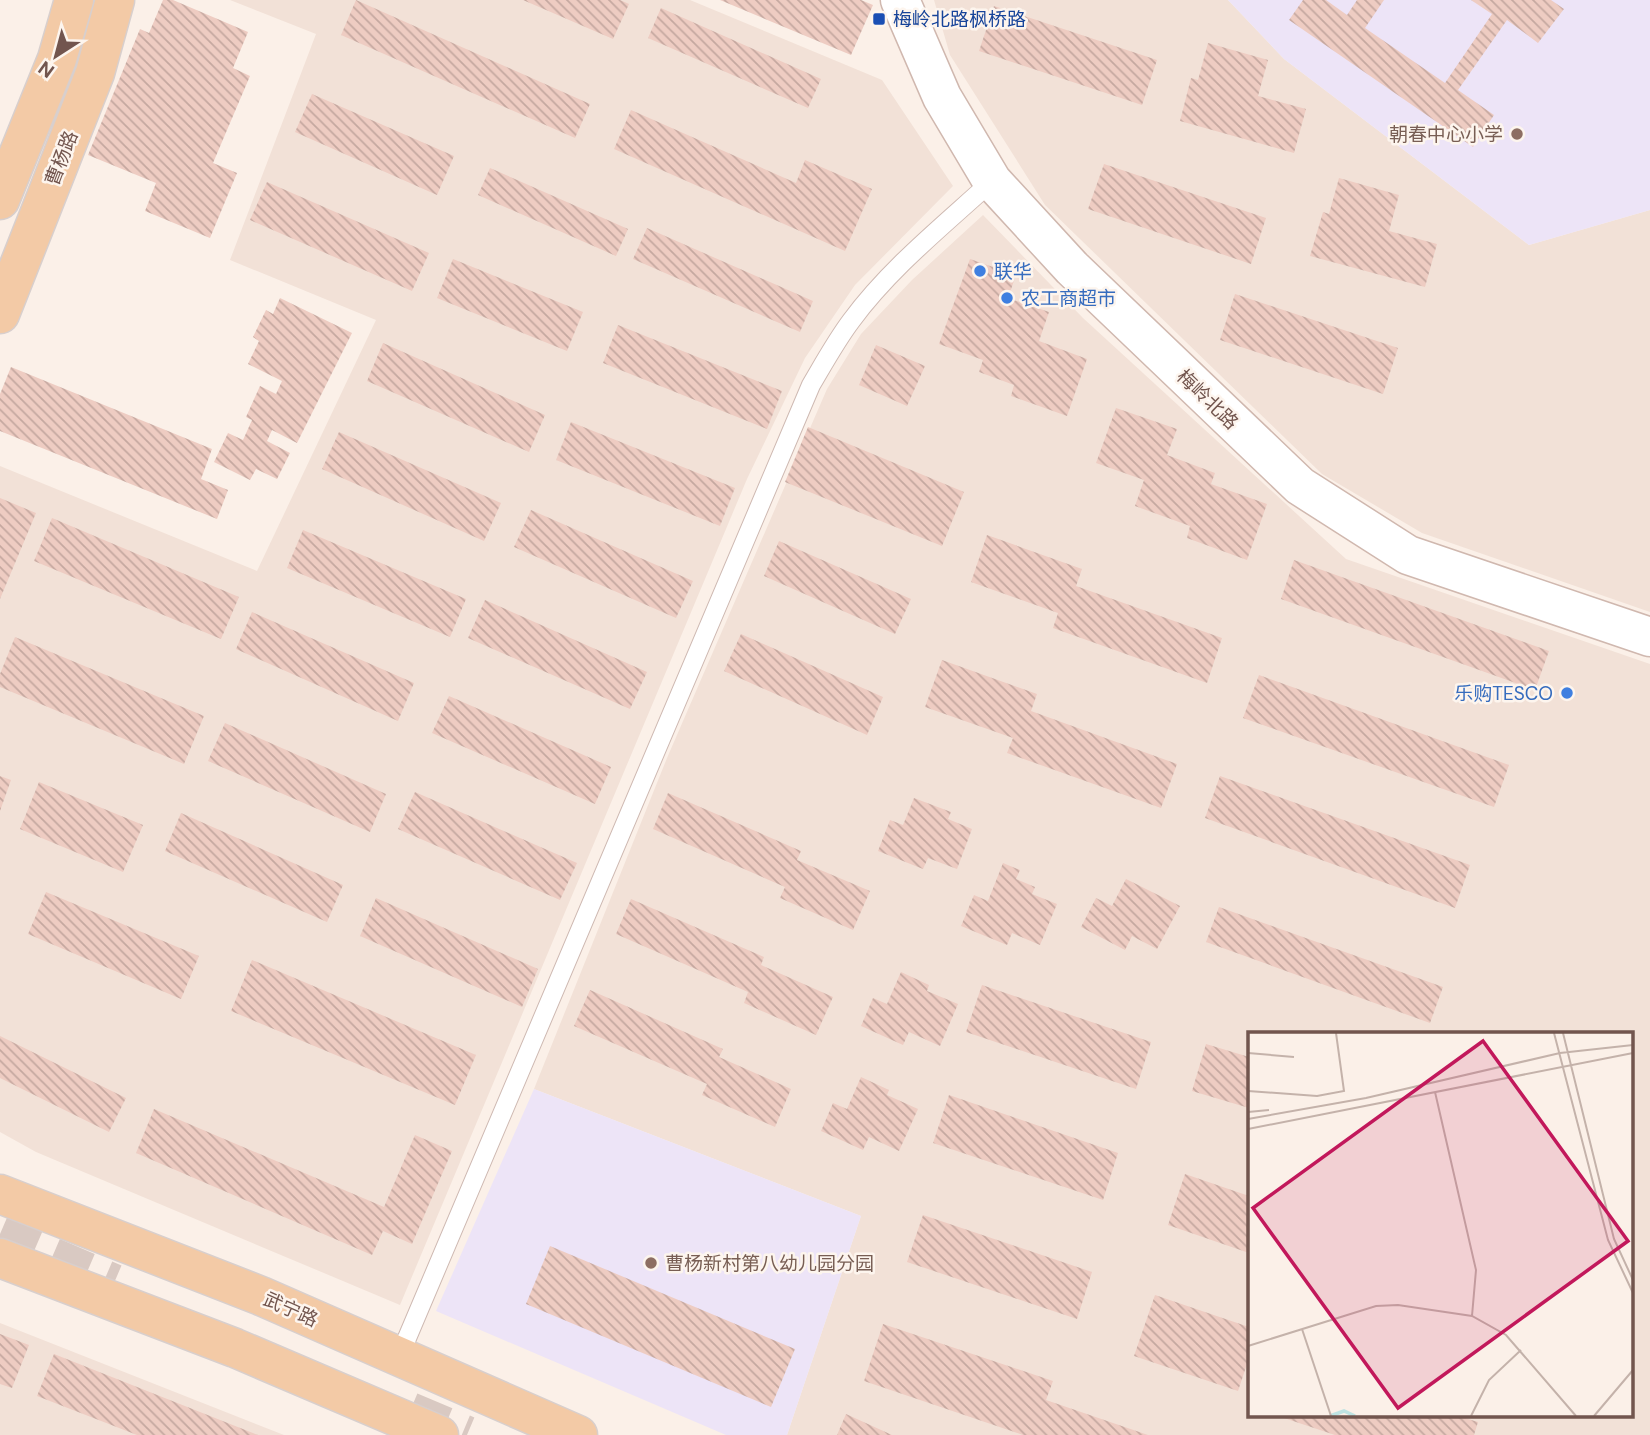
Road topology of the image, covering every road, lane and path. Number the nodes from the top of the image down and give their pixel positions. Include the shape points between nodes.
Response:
1 (74, 0) edge
2 (115, 0) edge
3 (900, 0) edge
4 (992, 181) junction
5 (0, 200) edge
6 (0, 314) edge
7 (1650, 637) edge
8 (0, 1195) edge
9 (0, 1258) edge
10 (399, 1357) junction
11 (439, 1435) tunnel mouth
12 (578, 1435) edge

1 - 5 main road, 曹杨路 via 57,59
2 - 6 main road, 曹杨路 via 94,73
3 - 4 street, 梅岭北路 via 942,97
4 - 7 street, 梅岭北路 via 1072,268 1300,486 1408,555
4 - 10 lane via 874,294 811,385
8 - 10 main road, 武宁路 via 261,1296
9 - 11 main road via 235,1348
10 - 12 main road, 武宁路

